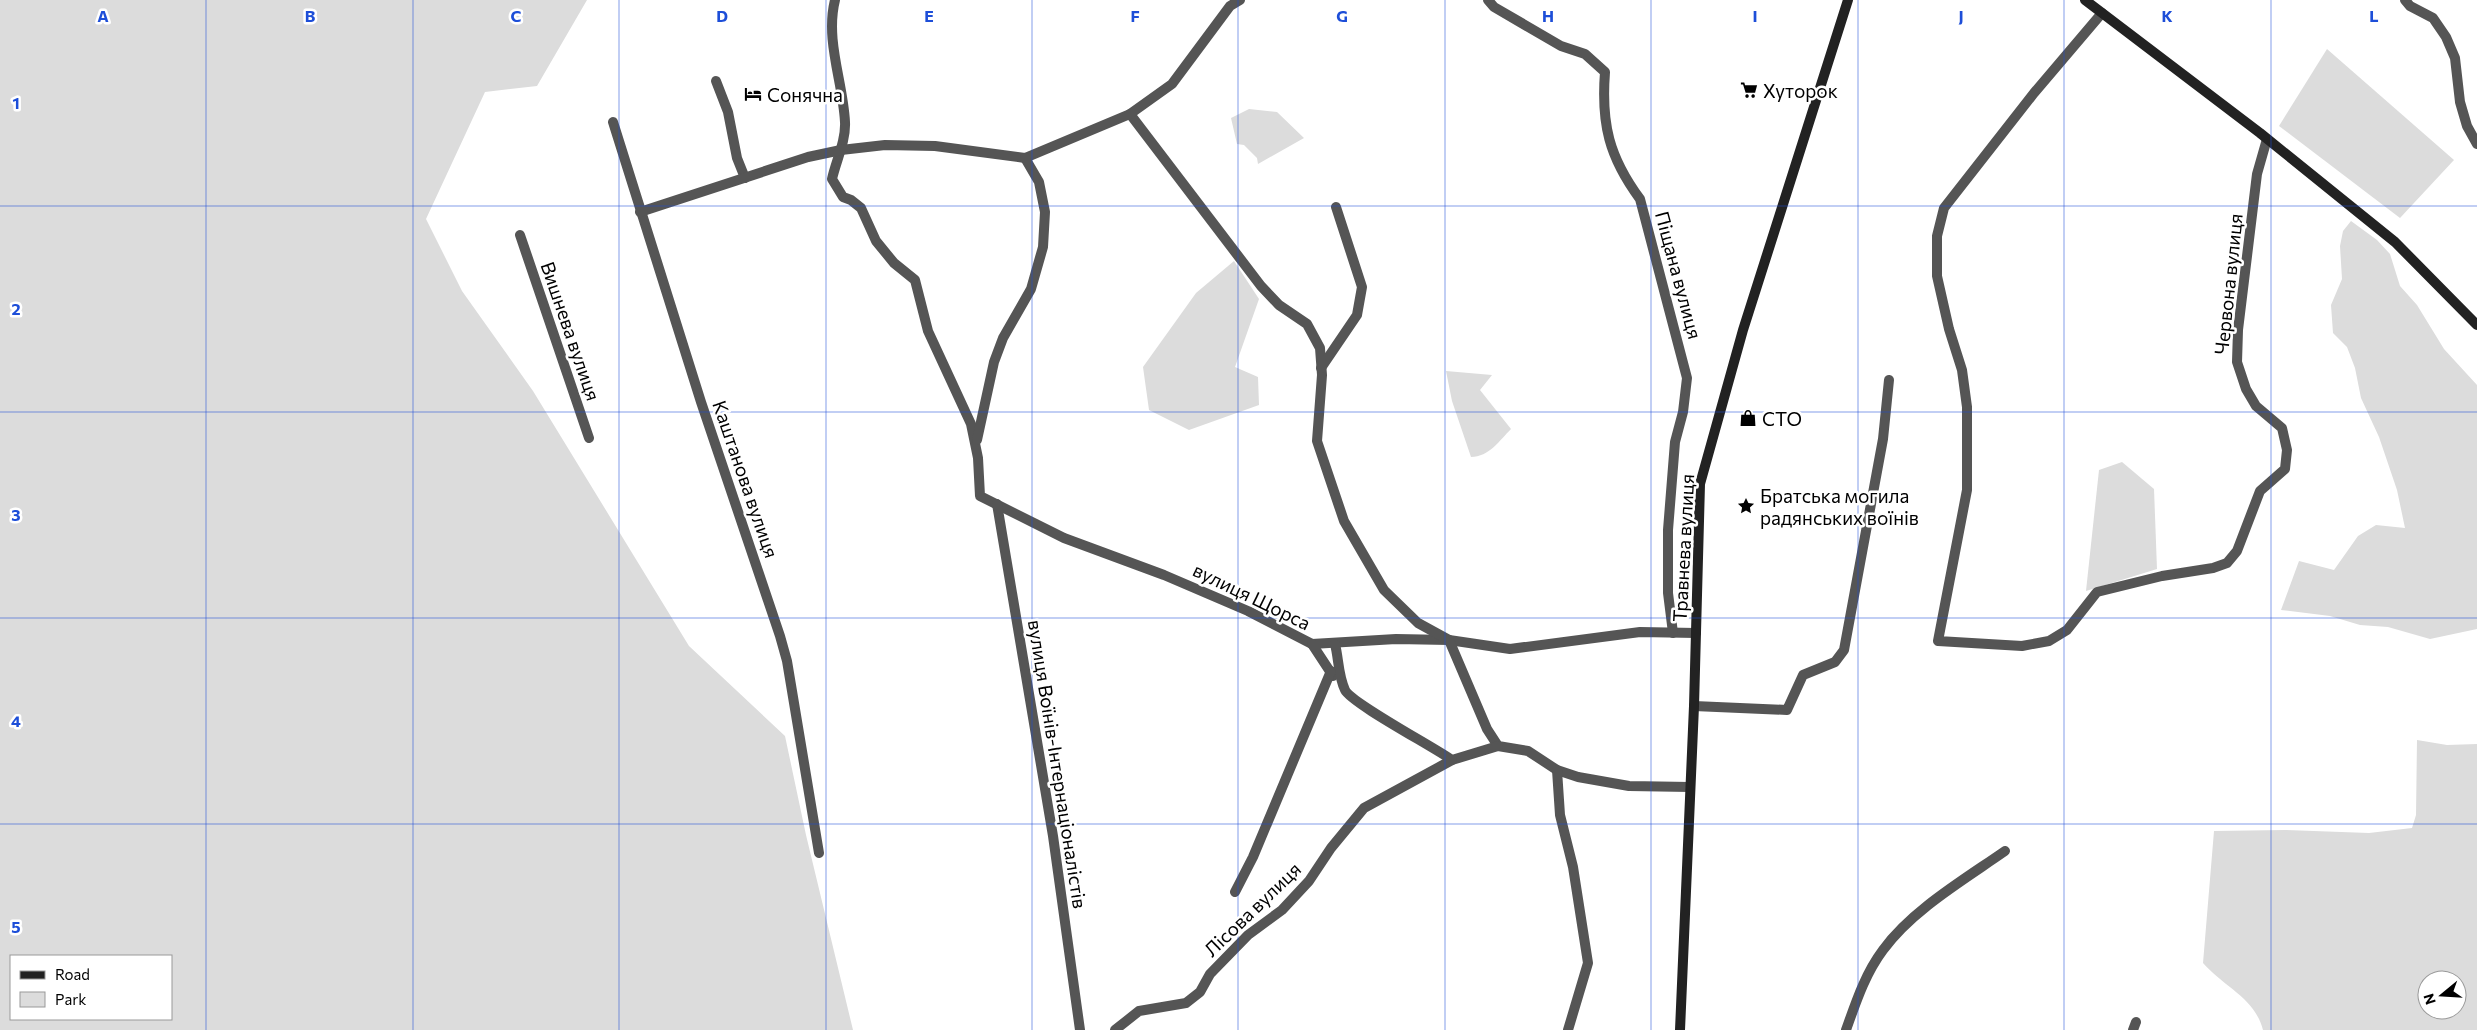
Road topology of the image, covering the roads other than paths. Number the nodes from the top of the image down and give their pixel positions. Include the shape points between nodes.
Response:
1 (834, 0) edge
2 (1240, 0) edge
3 (1488, 0) edge
4 (1848, 0) edge
5 (2085, 0) edge
6 (2405, 0) edge
7 (2102, 13) junction
8 (716, 81) dead end
9 (1130, 114) junction
10 (613, 122) dead end
11 (2267, 139) junction
12 (2477, 144) edge
13 (841, 150) junction
14 (1025, 158) junction
15 (745, 178) junction
16 (1336, 207) dead end
17 (640, 212) junction
18 (520, 235) dead end
19 (2477, 325) edge
20 (1321, 368) junction
21 (1889, 380) dead end
22 (589, 438) dead end
23 (976, 445) junction
24 (997, 504) junction
25 (1673, 633) junction
26 (1696, 633) junction
27 (1449, 640) junction
28 (1312, 644) junction
29 (1335, 644) junction
30 (1331, 671) junction
31 (1346, 692) junction
32 (1694, 706) junction
33 (1498, 746) junction
34 (1452, 760) junction
35 (1557, 770) junction
36 (1690, 787) junction
37 (2005, 851) dead end
38 (819, 853) dead end
39 (1235, 892) dead end
40 (1080, 1030) edge
41 (1115, 1030) edge
42 (1568, 1030) edge
43 (1680, 1030) edge
44 (1846, 1030) edge

1 - 13 street, вулиця Щорса via 833,42 845,124
2 - 9 street via 1230,6 1172,84
3 - 25 street, Піщана вулиця via 1561,46 1586,54 1605,72 1606,134 1625,178 1640,199 1687,378 1675,442 1668,530 1668,592
4 - 26 street, Травнева вулиця via 1743,330 1700,484
5 - 7 street
6 - 12 street via 2433,18 2446,37 2455,58 2460,102 2467,126
7 - 11 street
7 - 11 street, Червона вулиця via 1944,208 1938,236 1936,276 1962,370 1967,407 1967,490 1938,641 2022,646 2049,641 2067,630 2097,592 2227,564 2237,551 2260,491 2285,469 2287,450 2282,428 2256,406 2237,362 2257,174
8 - 15 street via 728,112 737,158
9 - 14 street
9 - 20 street via 1261,286 1279,305 1307,324 1320,348
10 - 17 street, Каштанова вулиця
11 - 19 street via 2395,242
13 - 14 street via 886,145 935,146
13 - 15 street via 808,157
13 - 23 street, вулиця Щорса via 832,179 843,197 860,208 876,241 894,263 915,280 928,330 971,424
14 - 23 street, вулиця Щорса via 1039,182 1045,212 1043,247 1031,289 1003,338 994,362
15 - 17 street
16 - 20 street via 1362,287 1357,315
17 - 38 street, Каштанова вулиця via 787,661
18 - 22 street, Вишнева вулиця
20 - 27 street via 1317,441 1344,521 1384,590 1418,623
21 - 32 street via 1883,439 1844,650 1835,662 1803,675 1787,710
23 - 24 street, вулиця Щорса via 980,496
24 - 28 street, вулиця Щорса via 1064,538 1123,558 1239,607
24 - 40 street, вулиця Воїнів-Інтернаціоналістів via 1053,836
25 - 26 street, вулиця Щорса
25 - 27 street, вулиця Щорса via 1640,632 1510,649
26 - 32 street, Травнева вулиця
27 - 29 street, вулиця Щорса via 1396,639
27 - 33 street via 1487,729
28 - 29 street, вулиця Щорса
28 - 30 street
29 - 31 street via 1338,669
30 - 31 street
30 - 39 street via 1253,857
31 - 34 street
32 - 36 street, Травнева вулиця
33 - 34 street, Лісова вулиця
33 - 35 street via 1528,751
34 - 41 street, Лісова вулиця via 1364,808 1331,848 1310,881 1282,910 1248,935 1210,974 1200,992 1186,1003 1139,1011
35 - 36 street via 1578,778 1629,786
35 - 42 street via 1560,815 1573,867 1588,963
36 - 43 street, Травнева вулиця
37 - 44 street via 1952,888 1883,950 1856,999

